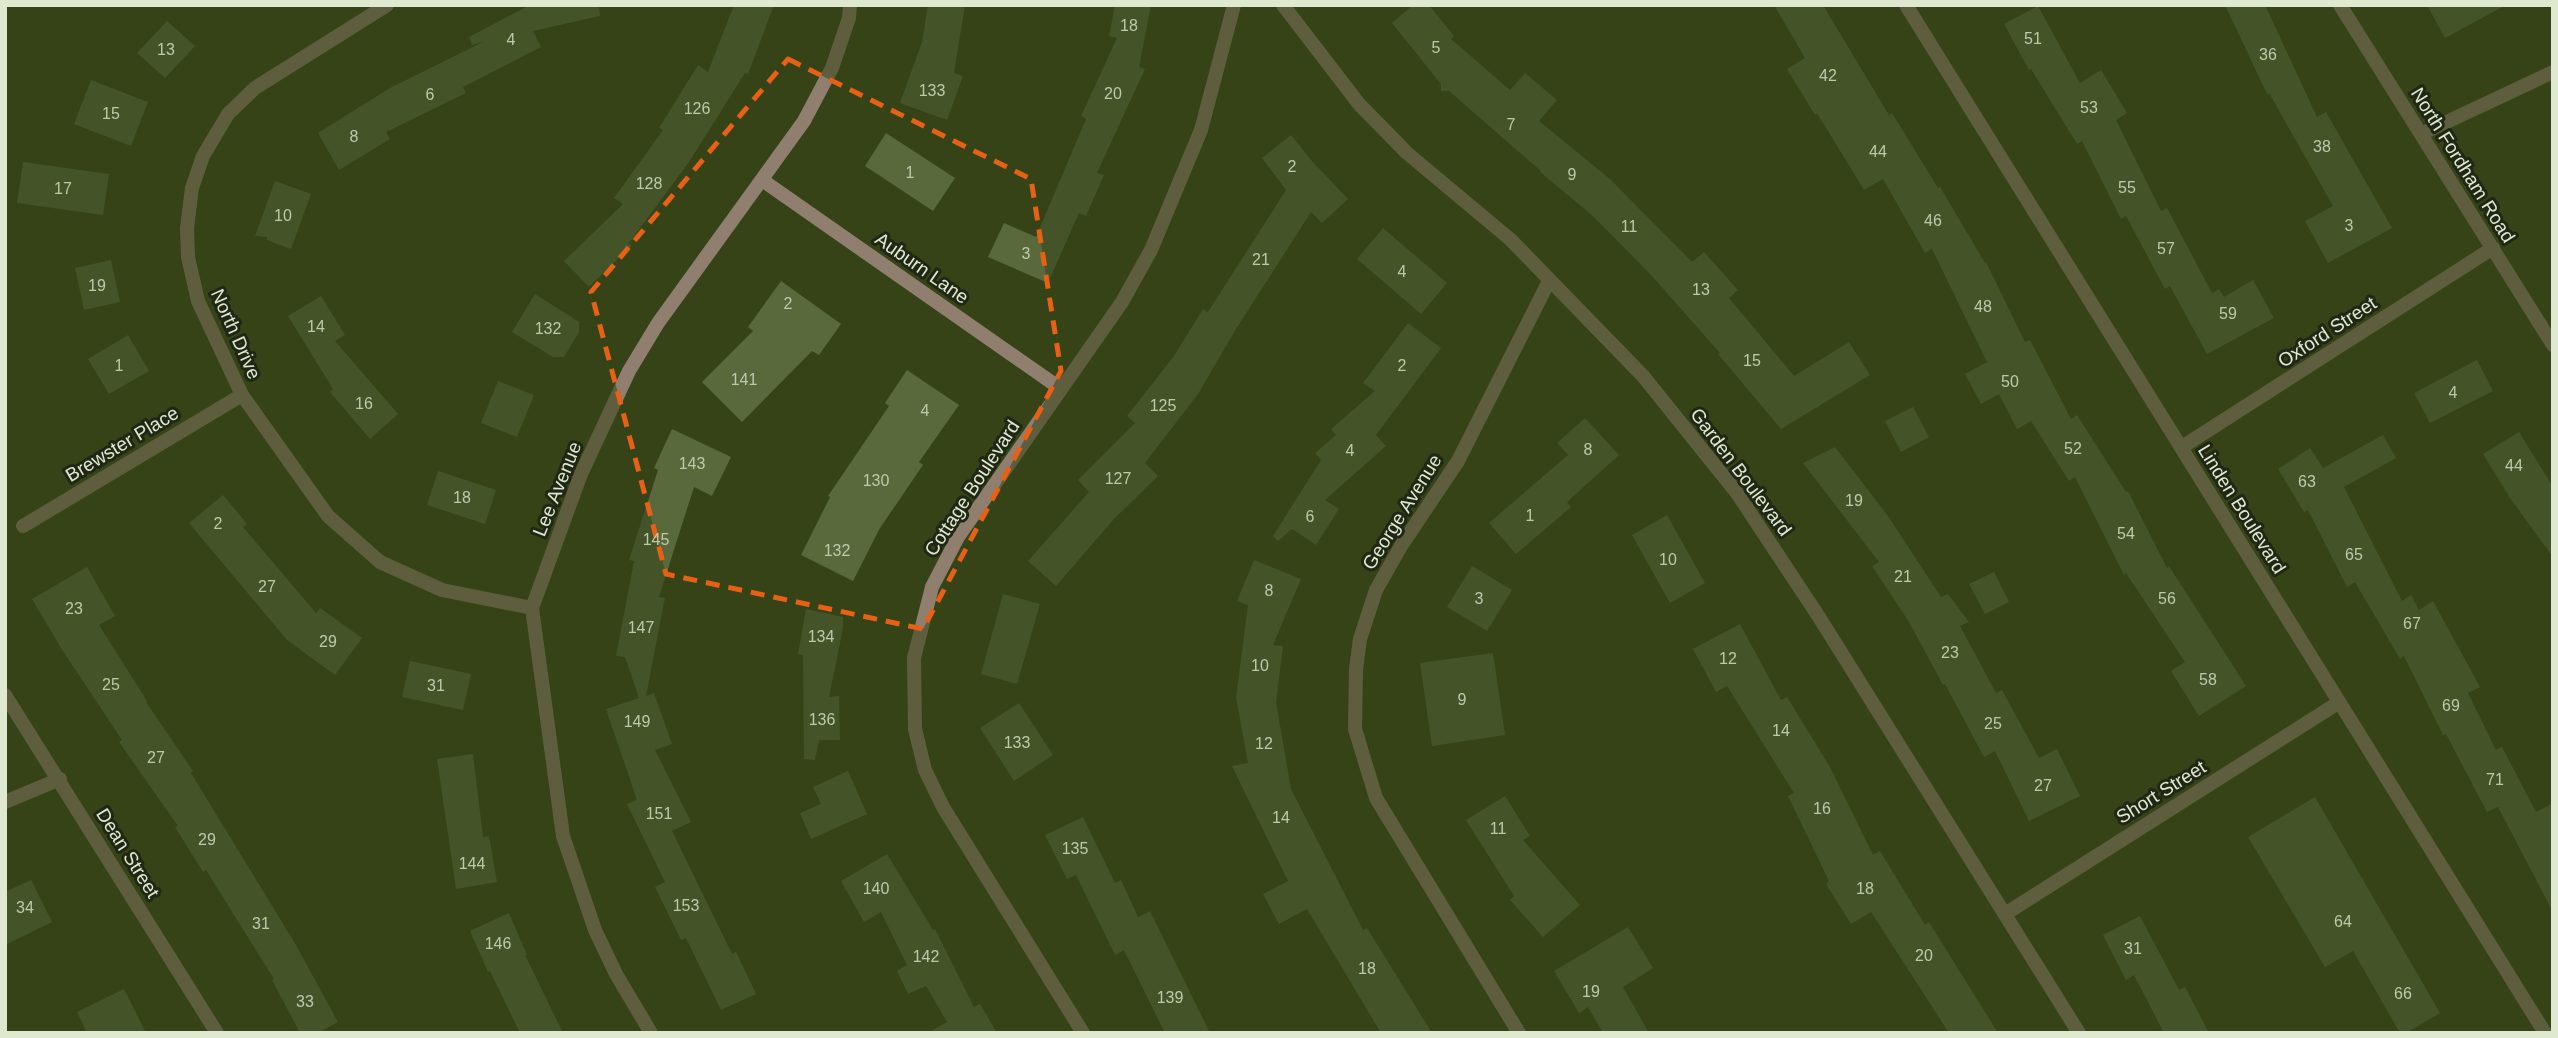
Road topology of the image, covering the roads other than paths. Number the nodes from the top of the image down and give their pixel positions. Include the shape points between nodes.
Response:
1 (387, 5) edge
2 (850, 5) edge
3 (1234, 5) edge
4 (1283, 5) edge
5 (1906, 5) edge
6 (2340, 5) edge
7 (2553, 72) edge
8 (2421, 134) junction
9 (762, 180) junction
10 (2493, 248) junction
11 (1549, 281) junction
12 (2553, 345) edge
13 (1061, 389) junction
14 (242, 395) junction
15 (2182, 447) junction
16 (23, 526) dead end
17 (532, 608) junction
18 (5, 695) edge
19 (2338, 703) junction
20 (60, 779) junction
21 (5, 802) edge
22 (2005, 914) junction
23 (217, 1033) edge
24 (651, 1033) edge
25 (1083, 1033) edge
26 (1519, 1033) edge
27 (2079, 1033) edge
28 (2545, 1033) edge

1 - 14 street, North Drive via 255,88 228,114 203,156 192,188 188,257 198,301
2 - 9 street, Lee Avenue via 832,68 804,121
3 - 13 street, Cottage Boulevard via 1201,131 1151,250 1122,302
4 - 11 street, Garden Boulevard via 1359,104 1408,153 1511,240
5 - 15 street, Linden Boulevard
6 - 8 street, North Fordham Road
7 - 8 street
8 - 10 street, North Fordham Road
9 - 13 street, Auburn Lane
9 - 17 street, Lee Avenue via 658,323 629,371 581,474
10 - 12 street, North Fordham Road
10 - 15 street, Oxford Street
11 - 22 street, Garden Boulevard via 1643,376 1737,493
11 - 26 street, George Avenue via 1458,461 1376,590 1356,669 1355,729 1376,798
13 - 25 street, Cottage Boulevard via 958,537 932,587 914,658 915,729 925,770 943,807
14 - 16 street, Brewster Place
14 - 17 street, North Drive via 328,516 380,562 442,590
15 - 19 street, Linden Boulevard
17 - 24 street, Lee Avenue via 563,836 595,930
18 - 20 street, Dean Street
19 - 22 street, Short Street
19 - 28 street, Linden Boulevard
20 - 21 street
20 - 23 street, Dean Street
22 - 27 street, Garden Boulevard

